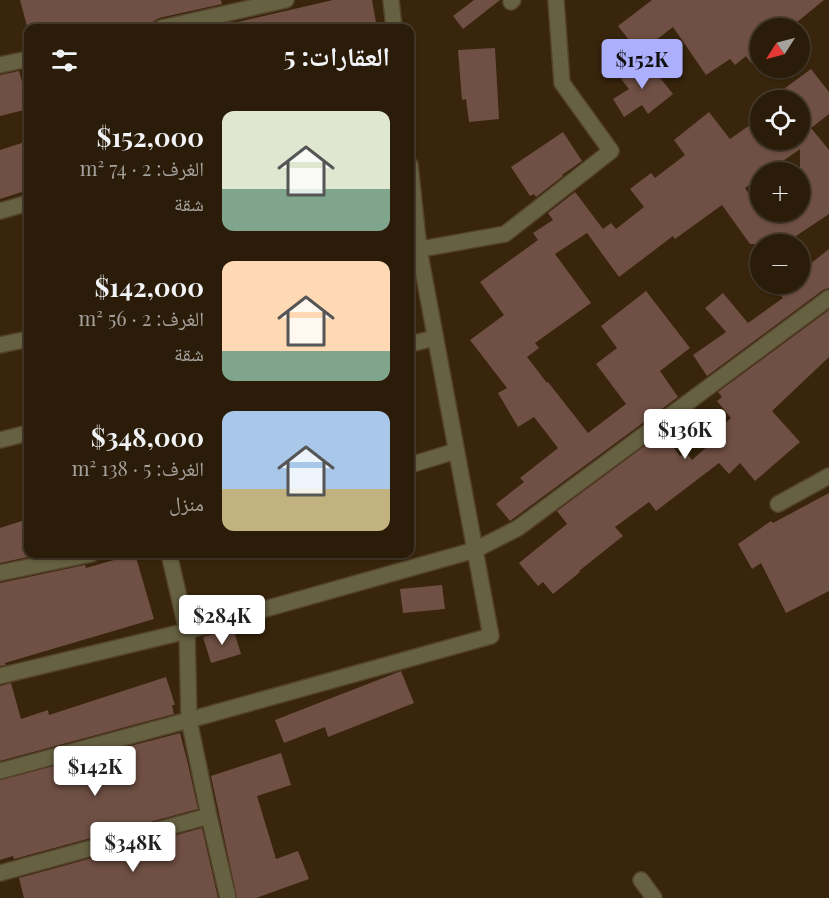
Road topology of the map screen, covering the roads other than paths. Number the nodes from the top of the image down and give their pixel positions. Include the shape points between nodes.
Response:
1 (286, 0) edge
2 (391, 0) edge
3 (556, 0) edge
4 (179, 24) edge
5 (394, 24) edge
6 (24, 60) edge
7 (0, 65) edge
8 (24, 204) edge
9 (0, 211) edge
10 (414, 250) edge
11 (829, 298) edge
12 (435, 338) junction
13 (24, 340) edge
14 (414, 343) edge
15 (0, 345) edge
16 (24, 434) edge
17 (0, 440) edge
18 (456, 451) junction
19 (414, 464) edge
20 (829, 476) edge
21 (778, 504) dead end
22 (475, 550) junction
23 (72, 558) edge
24 (170, 558) edge
25 (0, 573) edge
26 (187, 631) junction
27 (0, 676) edge
28 (189, 720) junction
29 (0, 771) edge
30 (208, 816) junction
31 (0, 873) edge
32 (641, 880) dead end
33 (228, 898) edge
34 (654, 898) edge

1 - 4 street
2 - 5 street
3 - 10 street via 562,83 611,151 505,234
6 - 7 street
8 - 9 street
10 - 12 street
11 - 22 street via 518,528
12 - 14 street
12 - 18 street
13 - 15 street
16 - 17 street
18 - 19 street
18 - 22 street
20 - 21 street
22 - 26 street
22 - 28 street via 491,636
23 - 25 street
24 - 26 street
26 - 27 street
26 - 28 street
28 - 29 street
28 - 30 street
30 - 31 street
30 - 33 street
32 - 34 street

